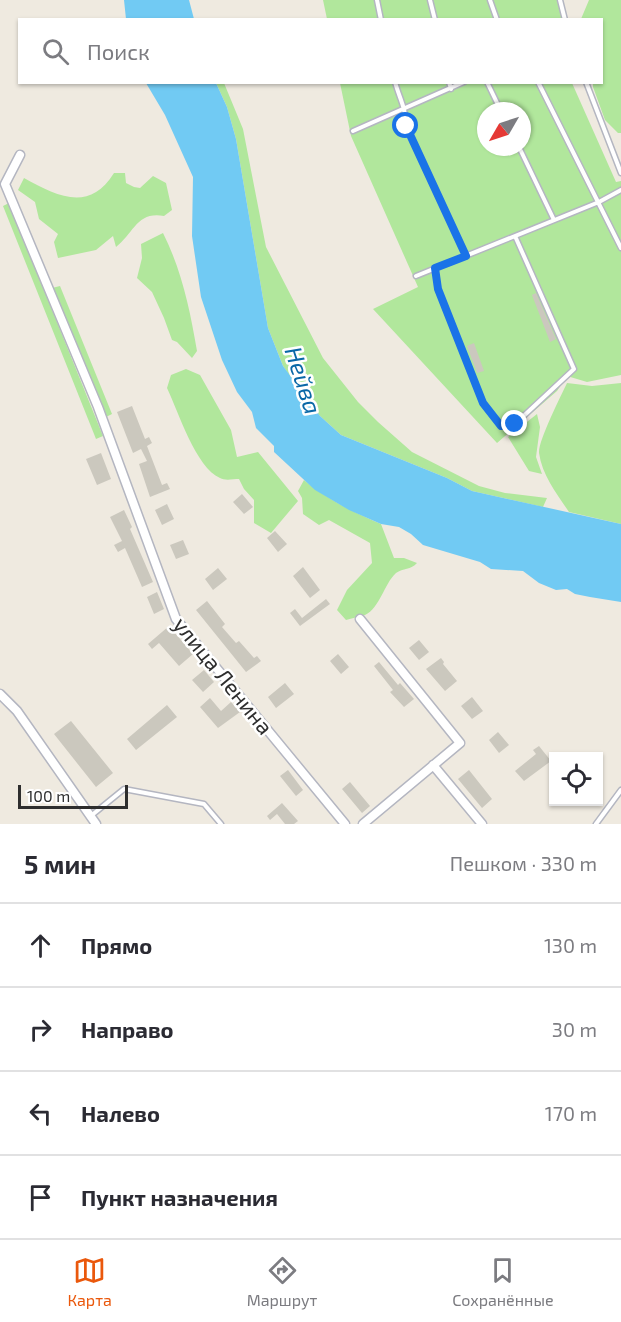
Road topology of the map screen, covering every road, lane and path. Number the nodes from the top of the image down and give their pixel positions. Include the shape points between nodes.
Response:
1 (376, 0) edge
2 (430, 0) edge
3 (490, 0) edge
4 (560, 0) edge
5 (380, 18) edge
6 (434, 18) edge
7 (496, 18) edge
8 (564, 18) edge
9 (396, 84) edge
10 (450, 84) edge
11 (460, 84) edge
12 (489, 84) edge
13 (539, 84) edge
14 (587, 84) edge
15 (451, 89) junction
16 (497, 102) edge
17 (406, 108) junction
18 (353, 131) dead end
19 (20, 155) dead end
20 (523, 156) edge
21 (621, 173) edge
22 (621, 190) edge
23 (599, 202) junction
24 (554, 220) junction
25 (515, 236) junction
26 (621, 248) edge
27 (466, 256) junction
28 (435, 268) junction
29 (416, 276) dead end
30 (360, 619) dead end
31 (0, 694) edge
32 (433, 765) junction
33 (621, 790) edge
34 (90, 816) junction
35 (96, 824) edge
36 (221, 824) edge
37 (345, 824) edge
38 (363, 824) edge
39 (482, 824) edge
40 (596, 824) edge

1 - 5 lane
2 - 6 lane
3 - 7 lane
4 - 8 lane
9 - 17 lane
10 - 15 lane
11 - 15 lane
12 - 16 lane
13 - 23 lane
14 - 21 lane
15 - 17 lane
17 - 18 lane
17 - 27 lane via 406,126
19 - 37 street, улица Ленина via 5,184 98,407 176,620
20 - 24 lane
22 - 23 lane
23 - 24 lane
23 - 26 lane
24 - 25 lane
25 - 27 lane
25 - 28 lane via 574,369 515,424 501,426 483,403 438,289
27 - 28 lane
28 - 29 lane
30 - 32 street via 460,743
31 - 34 street via 17,711
32 - 38 street
32 - 39 street
33 - 40 lane
34 - 35 street
34 - 36 lane via 124,789 204,804

